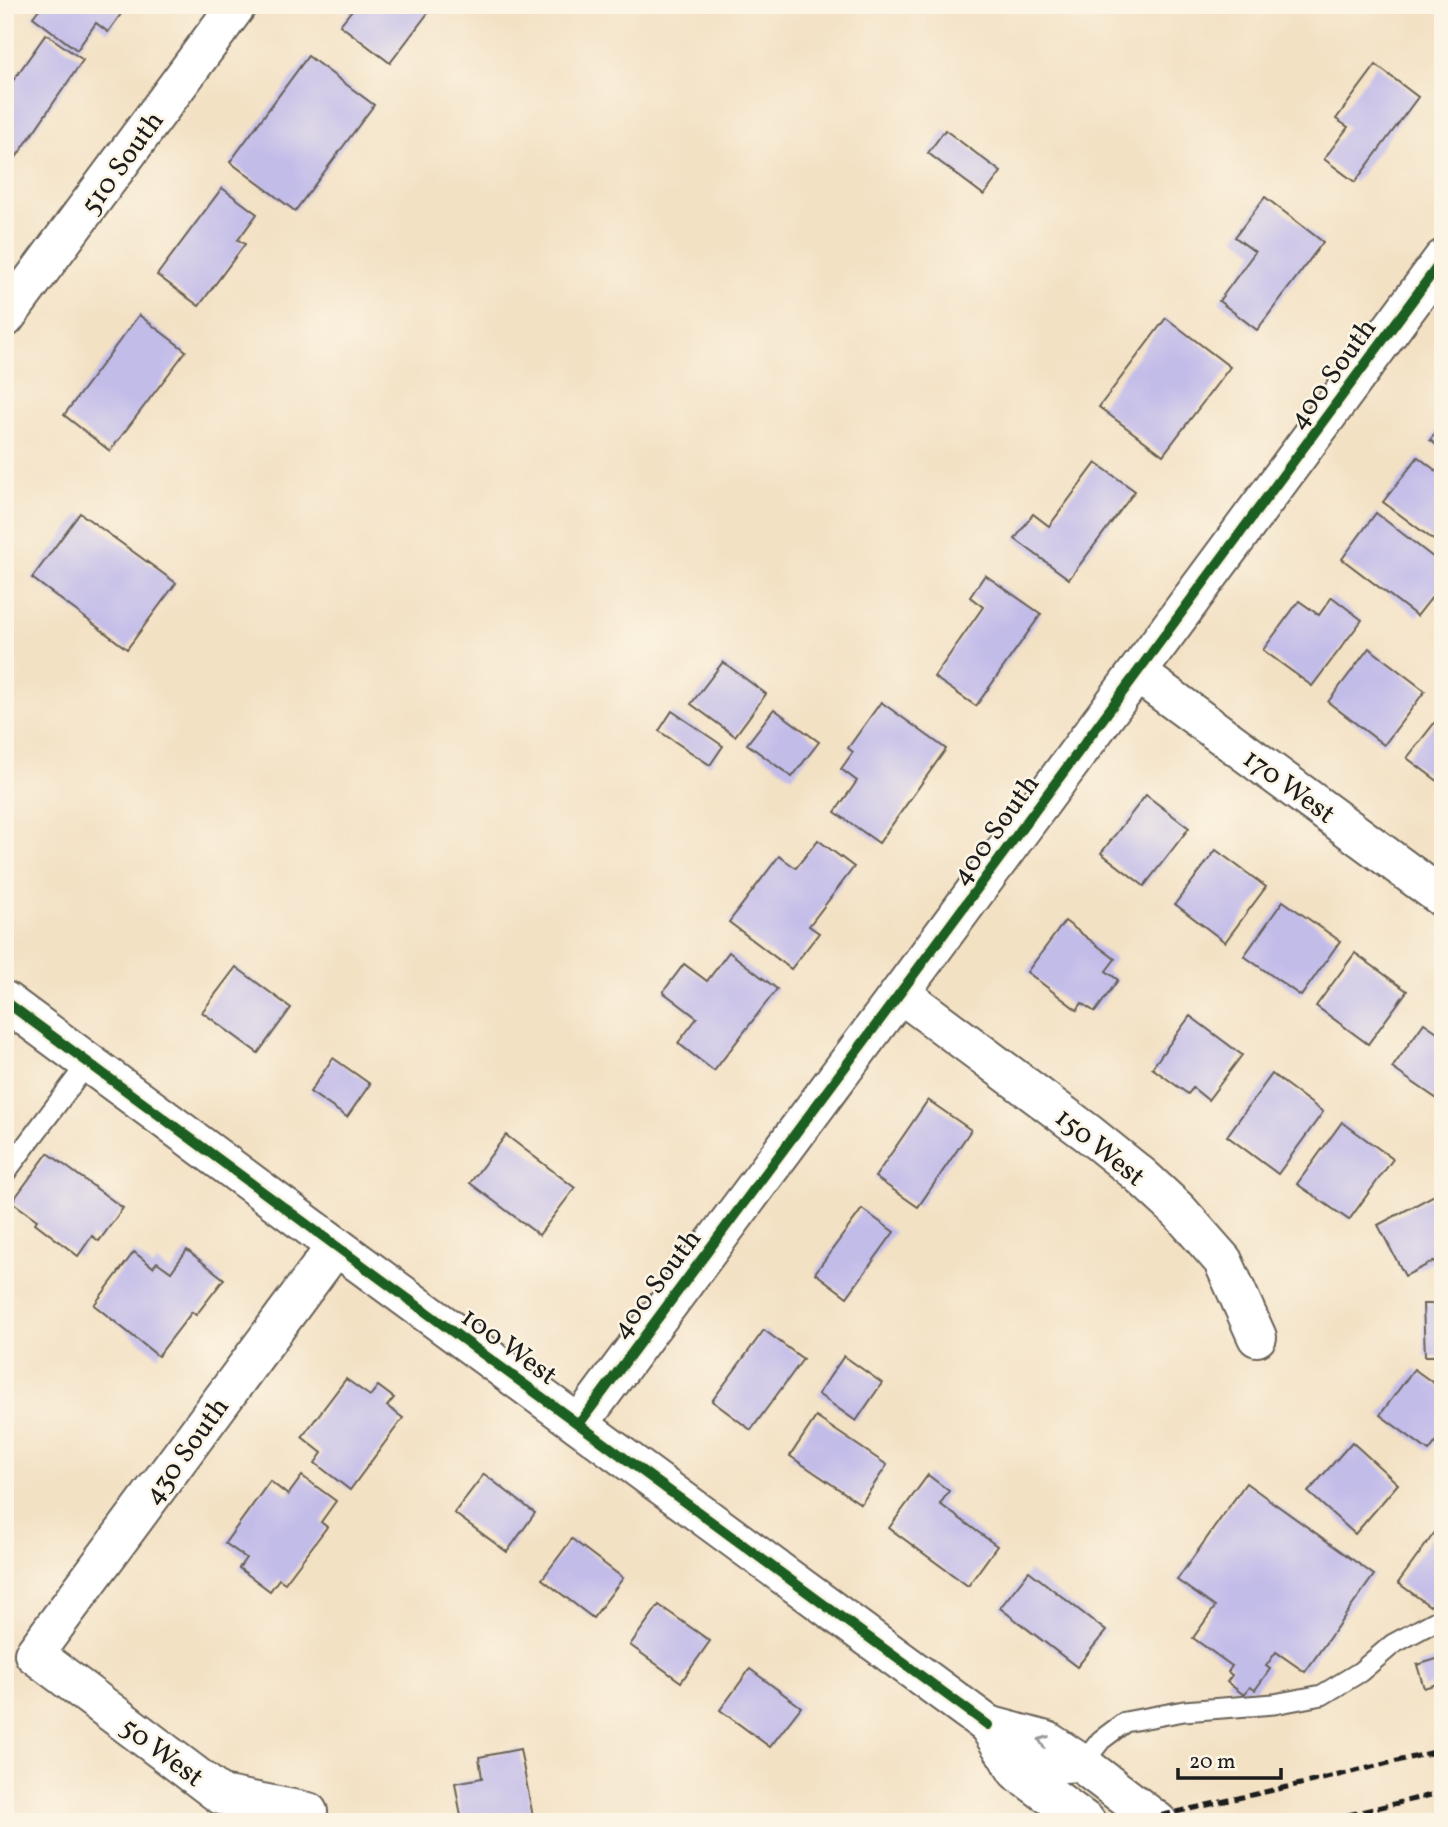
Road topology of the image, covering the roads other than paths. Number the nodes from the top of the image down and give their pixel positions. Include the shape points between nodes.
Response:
1 (237, 5) edge
2 (1443, 259) edge
3 (5, 318) edge
4 (1137, 673) junction
5 (1443, 898) edge
6 (900, 993) junction
7 (5, 1001) edge
8 (89, 1063) junction
9 (5, 1173) edge
10 (336, 1246) junction
11 (1257, 1337) dead end
12 (579, 1424) junction
13 (1443, 1617) edge
14 (34, 1654) joint
15 (998, 1741) junction
16 (1082, 1764) junction
17 (308, 1812) dead end
18 (1086, 1822) edge
19 (1158, 1822) edge

1 - 3 street, 510 South
2 - 4 street, 400 South
4 - 5 street, 170 West
4 - 6 street, 400 South
6 - 11 street, 150 West via 1089,1134 1179,1211 1223,1261
6 - 12 street, 400 South
7 - 8 street, 100 West
8 - 9 lane
8 - 10 street, 100 West
10 - 12 street, 100 West
10 - 14 street, 430 South
12 - 15 street, 100 West
13 - 16 lane via 1393,1644 1322,1695 1125,1722 1101,1740
14 - 17 street, 50 West via 221,1795
15 - 16 street, 100 West via 1047,1741
15 - 18 street, 100 West via 1017,1771
16 - 19 street, 100 West

